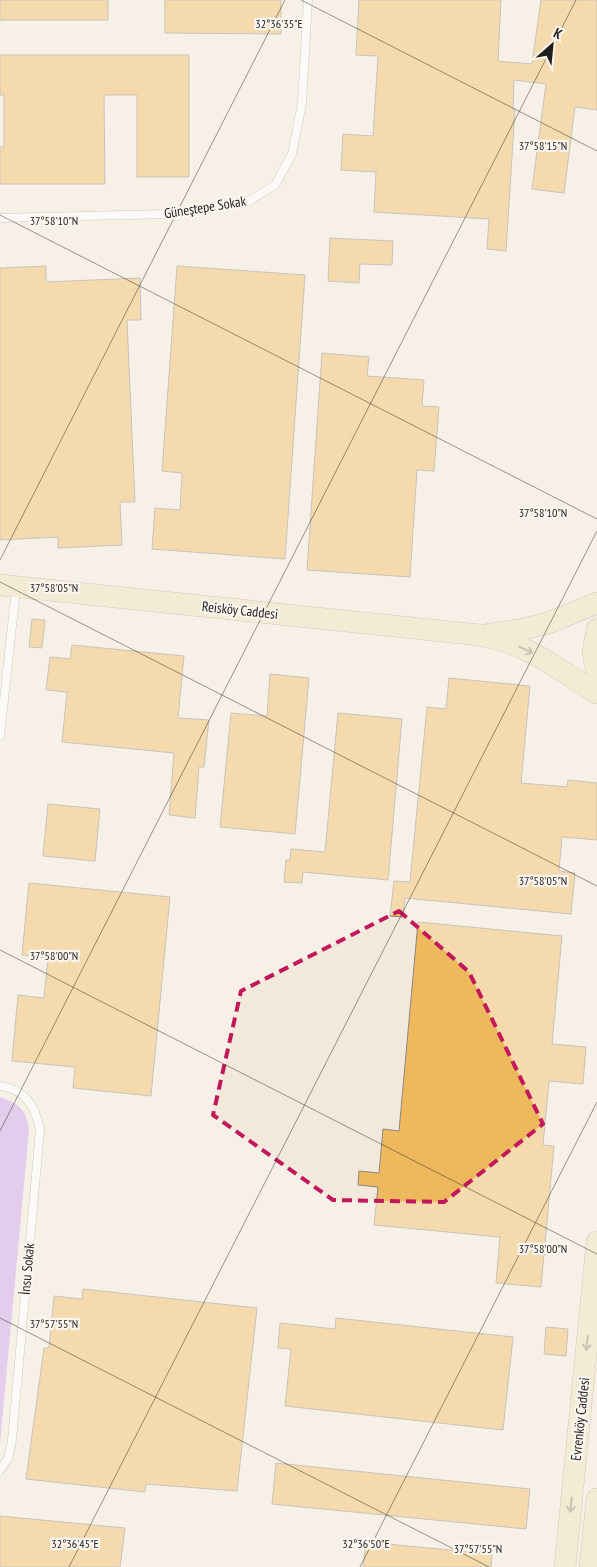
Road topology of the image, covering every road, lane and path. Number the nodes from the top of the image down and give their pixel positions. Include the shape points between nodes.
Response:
1 (308, 0) edge
2 (0, 218) edge
3 (8, 586) edge
4 (597, 603) edge
5 (597, 629) edge
6 (480, 635) junction
7 (597, 676) edge
8 (597, 693) edge
9 (0, 736) edge
10 (0, 1086) edge
11 (597, 1242) edge
12 (0, 1470) edge
13 (597, 1499) edge
14 (565, 1567) edge
15 (590, 1567) edge

1 - 2 lane, Güneştepe Sokak via 302,104 292,154 275,185 250,201 167,214
3 - 6 street, Reisköy Caddesi
3 - 9 lane
4 - 6 street, Reisköy Caddesi via 548,623
5 - 7 street via 593,652
6 -> 8 street, Reisköy Caddesi via 524,649
10 - 12 lane, İnsu Sokak via 12,1088 26,1097 35,1111 40,1130 12,1440 8,1459
11 -> 14 street, Evrenköy Caddesi
13 - 15 street

